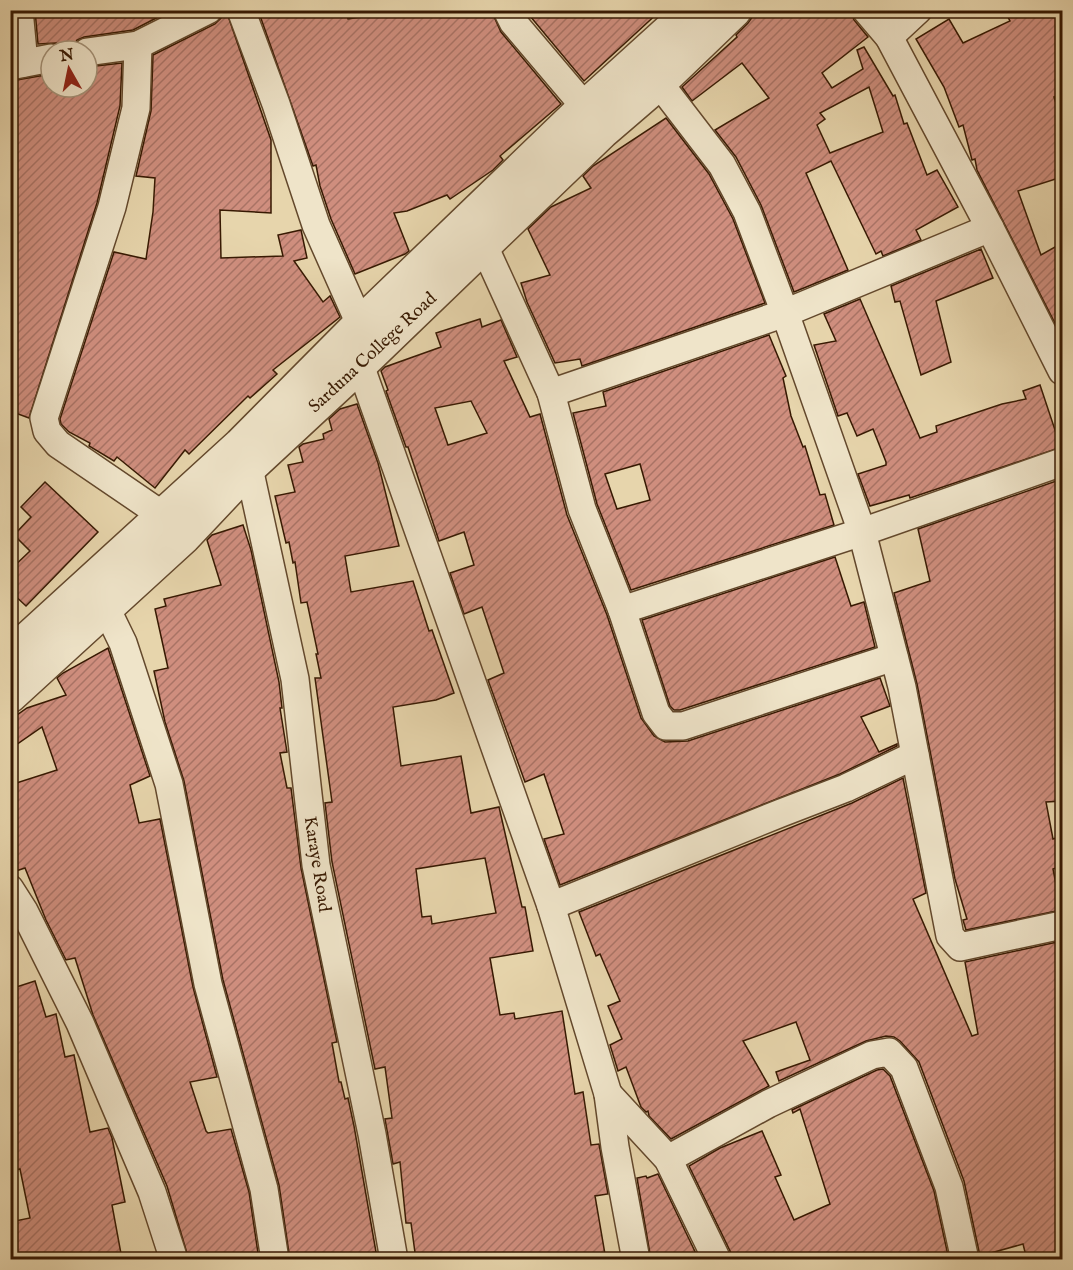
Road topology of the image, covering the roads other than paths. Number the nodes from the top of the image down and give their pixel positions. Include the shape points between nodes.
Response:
1 (19, 10) edge
2 (208, 10) edge
3 (241, 10) edge
4 (507, 10) edge
5 (692, 10) edge
6 (735, 10) edge
7 (867, 10) edge
8 (918, 10) edge
9 (889, 37) junction
10 (138, 45) junction
11 (99, 50) edge
12 (39, 60) edge
13 (17, 64) edge
14 (659, 83) junction
15 (585, 108) junction
16 (990, 228) junction
17 (484, 246) junction
18 (785, 314) junction
19 (360, 324) junction
20 (360, 365) junction
21 (1062, 371) edge
22 (551, 393) junction
23 (244, 457) junction
24 (1062, 462) edge
25 (162, 516) junction
26 (861, 531) junction
27 (106, 608) junction
28 (622, 610) junction
29 (23, 657) edge
30 (894, 657) junction
31 (10, 696) edge
32 (915, 755) junction
33 (10, 889) edge
34 (551, 906) junction
35 (1062, 925) edge
36 (608, 1094) junction
37 (668, 1159) junction
38 (174, 1260) edge
39 (275, 1260) edge
40 (394, 1260) edge
41 (636, 1260) edge
42 (717, 1260) edge
43 (965, 1260) edge

1 - 13 street
2 - 10 street
3 - 19 street via 316,225
4 - 15 street
5 - 15 street, Sarduna College Road
6 - 14 street, Sarduna College Road
7 - 9 street
8 - 9 street
9 - 16 street
10 - 11 street
10 - 25 street via 136,108 112,207 44,418 47,431 58,444
12 - 13 street
14 - 17 street, Sarduna College Road
14 - 18 street via 722,165 747,212
15 - 19 street, Sarduna College Road
16 - 18 street
16 - 21 street
17 - 20 street, Sarduna College Road
17 - 22 street
18 - 22 street
18 - 26 street
19 - 23 street, Sarduna College Road
20 - 23 street, Sarduna College Road
20 - 34 street
22 - 28 street via 582,509
23 - 25 street, Sarduna College Road
23 - 27 street, Sarduna College Road via 184,537
23 - 40 street, Karaye Road via 295,679 316,865
24 - 26 street
25 - 29 street, Sarduna College Road
26 - 28 street
26 - 30 street
27 - 29 street, Sarduna College Road
27 - 39 street via 123,643 169,784 208,984 264,1189
28 - 30 street via 656,713 666,726 683,726
29 - 31 street, Sarduna College Road
30 - 32 street
32 - 34 street via 846,788
32 - 35 street via 950,936 960,947
33 - 38 street via 80,1023 152,1192
34 - 36 street
36 - 37 street
36 - 41 street
37 - 42 street
37 - 43 street via 768,1104 872,1055 889,1052 904,1068 949,1187

